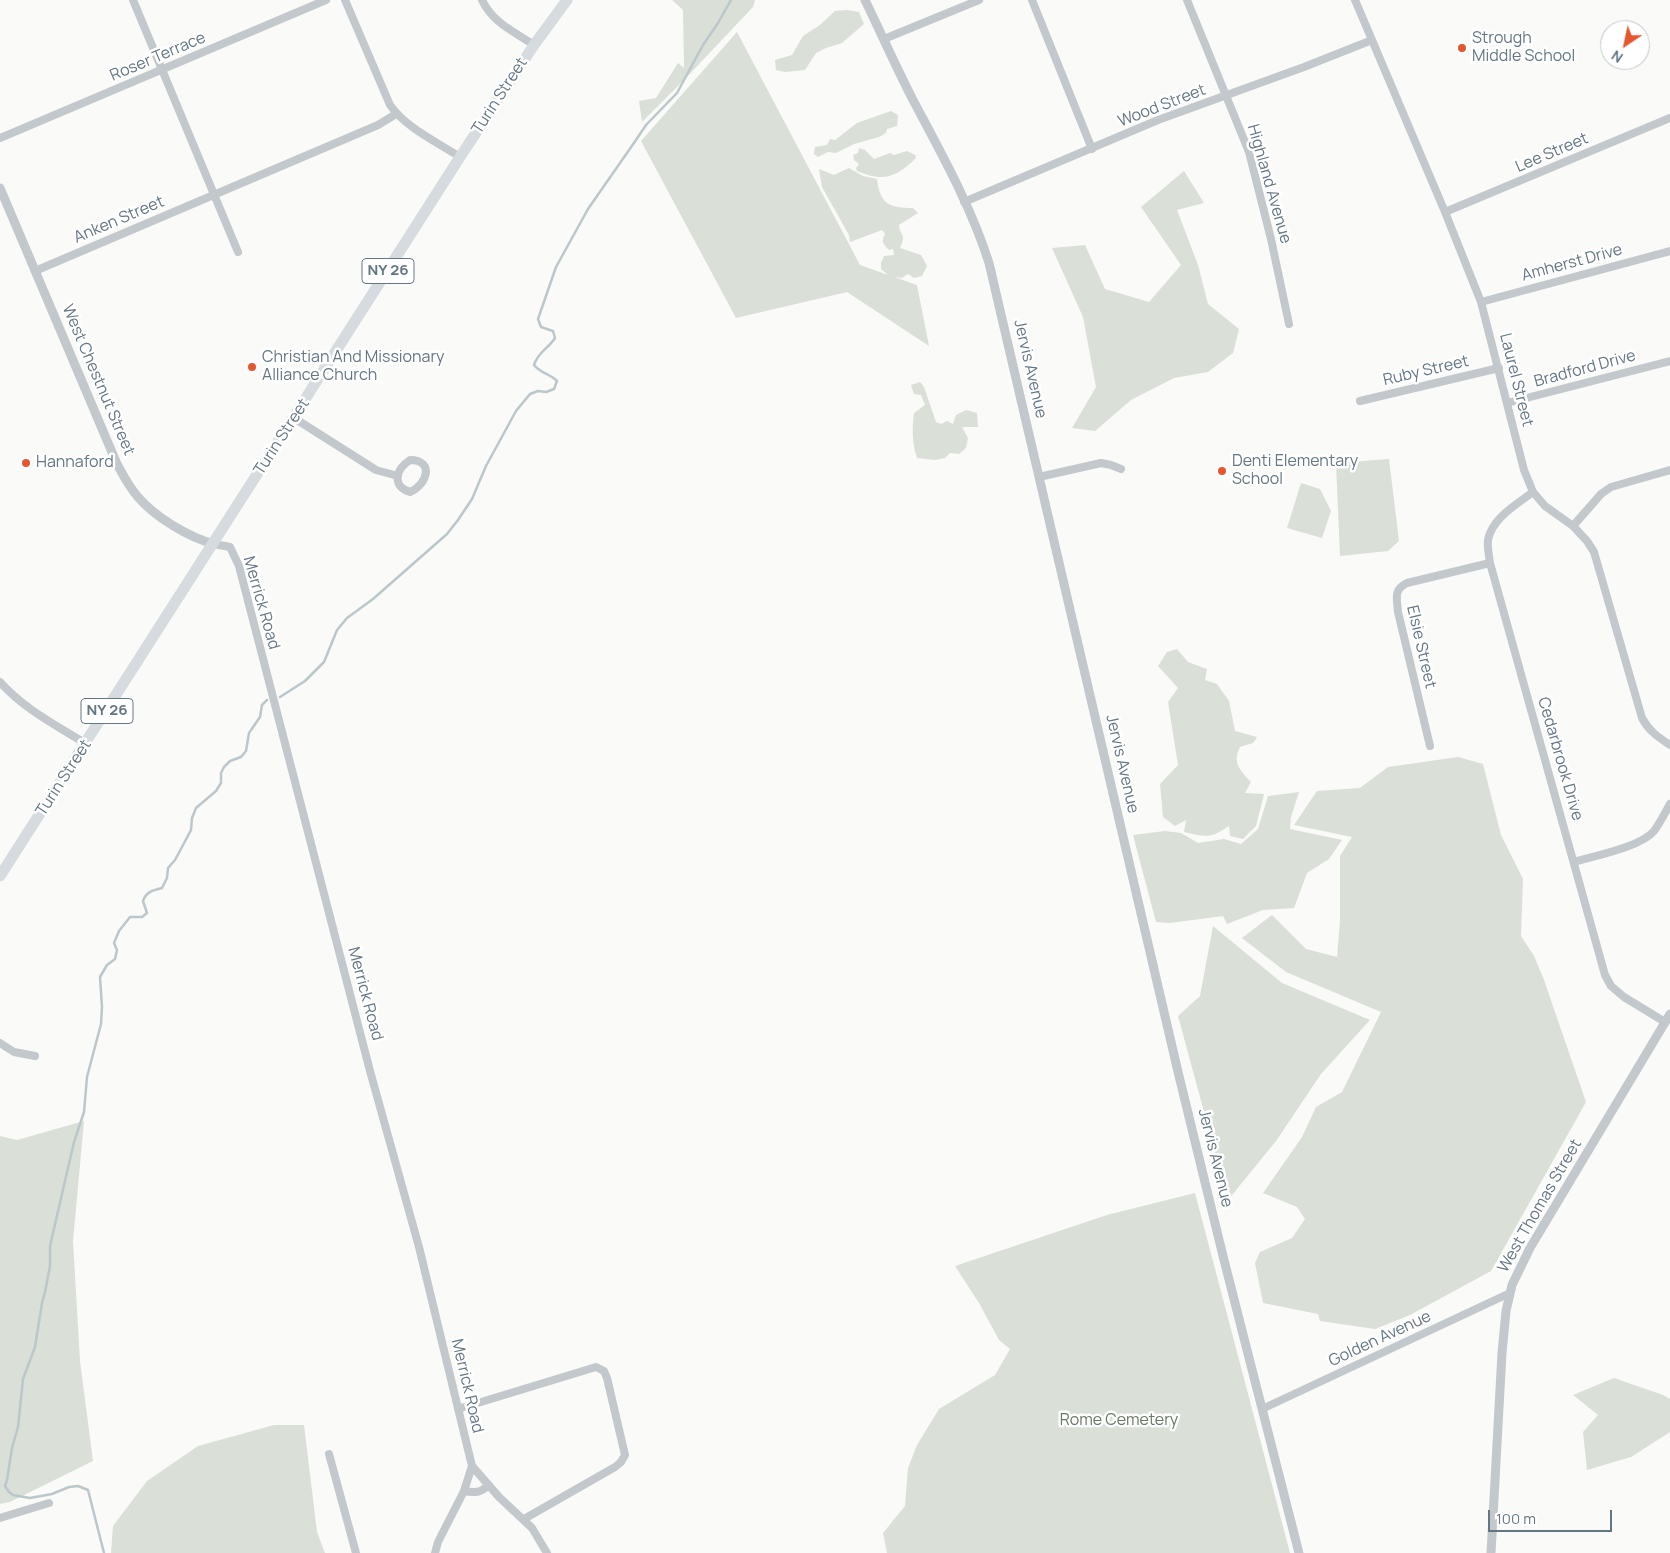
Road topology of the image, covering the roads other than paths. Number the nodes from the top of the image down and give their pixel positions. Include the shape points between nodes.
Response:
1 (133, 0) edge
2 (326, 0) edge
3 (345, 0) edge
4 (482, 0) edge
5 (567, 0) edge
6 (865, 0) edge
7 (979, 0) edge
8 (1032, 0) edge
9 (1187, 0) edge
10 (1355, 0) edge
11 (884, 39) junction
12 (1372, 40) junction
13 (534, 45) junction
14 (162, 70) junction
15 (1226, 96) junction
16 (396, 114) junction
17 (1670, 118) edge
18 (0, 138) edge
19 (1092, 149) junction
20 (460, 157) junction
21 (0, 188) edge
22 (214, 194) junction
23 (964, 202) junction
24 (1445, 212) junction
25 (1670, 251) edge
26 (238, 252) dead end
27 (36, 271) junction
28 (1481, 302) junction
29 (1289, 324) dead end
30 (1670, 361) edge
31 (1499, 368) junction
32 (1360, 401) dead end
33 (1507, 403) junction
34 (294, 418) junction
35 (1121, 469) dead end
36 (1670, 470) edge
37 (398, 476) dead end
38 (1039, 477) junction
39 (1533, 492) junction
40 (1573, 526) junction
41 (214, 544) junction
42 (1490, 563) junction
43 (0, 682) edge
44 (86, 744) junction
45 (1670, 745) edge
46 (1430, 746) dead end
47 (1670, 804) edge
48 (1574, 862) junction
49 (0, 876) edge
50 (1668, 1018) edge
51 (0, 1043) edge
52 (35, 1056) dead end
53 (1510, 1293) junction
54 (1262, 1408) junction
55 (458, 1409) junction
56 (329, 1454) dead end
57 (472, 1466) junction
58 (488, 1485) junction
59 (464, 1491) junction
60 (49, 1504) dead end
61 (0, 1518) edge
62 (524, 1519) junction
63 (356, 1553) edge
64 (435, 1553) edge
65 (547, 1553) edge
66 (1299, 1553) edge
67 (1491, 1553) edge

1 - 14 street
2 - 14 street, Roser Terrace
3 - 16 street
4 - 13 street via 497,20
5 - 13 main road, Turin Street / NY 26
6 - 11 street, Jervis Avenue
7 - 11 street
8 - 19 street
9 - 15 street, Highland Avenue
10 - 12 street, Laurel Street
11 - 23 street, Jervis Avenue
12 - 15 street, Wood Street
12 - 24 street, Laurel Street
13 - 20 main road, Turin Street / NY 26
14 - 18 street, Roser Terrace
14 - 22 street
15 - 19 street, Wood Street via 1158,120
15 - 29 street, Highland Avenue via 1249,152
16 - 20 street
16 - 22 street, Anken Street via 378,125
17 - 24 street, Lee Street
19 - 23 street, Wood Street
20 - 34 main road, Turin Street / NY 26
21 - 27 street, West Chestnut Street
22 - 26 street
22 - 27 street, Anken Street
23 - 38 street, Jervis Avenue via 989,263
24 - 28 street, Laurel Street
25 - 28 street, Amherst Drive
27 - 41 street, West Chestnut Street via 117,464 130,487 146,506 162,518 198,540
28 - 31 street, Laurel Street
30 - 33 street, Bradford Drive
31 - 32 street, Ruby Street
31 - 33 street, Laurel Street
33 - 39 street, Laurel Street
34 - 37 street via 376,470
34 - 41 main road, Turin Street / NY 26
35 - 38 street via 1101,463
36 - 40 street via 1611,487
38 - 54 street, Jervis Avenue via 1181,1086
39 - 40 street, Laurel Street via 1545,506
39 - 42 street, Cedarbrook Drive via 1504,515 1490,533
40 - 45 street, Laurel Street via 1587,541 1598,561 1642,718 1648,729
41 - 44 main road, Turin Street / NY 26
41 - 55 street, Merrick Road via 230,547 238,566 419,1247
42 - 46 street, Elsie Street via 1407,583 1397,592 1398,612
42 - 48 street, Cedarbrook Drive
43 - 44 street via 30,709
44 - 49 main road, Turin Street / NY 26
47 - 48 street via 1653,832 1644,839
48 - 50 street, Cedarbrook Drive via 1611,986 1624,997
50 - 53 street, West Thomas Street via 1530,1248
51 - 52 street via 14,1052
53 - 54 street, Golden Avenue
53 - 67 street, West Thomas Street via 1502,1353
54 - 66 street, Jervis Avenue
55 - 57 street, Merrick Road
55 - 62 street via 596,1368 604,1371 625,1455 615,1467
56 - 63 street
57 - 58 street
57 - 59 street
58 - 59 street via 482,1492
58 - 62 street
59 - 64 street
60 - 61 street
62 - 65 street

